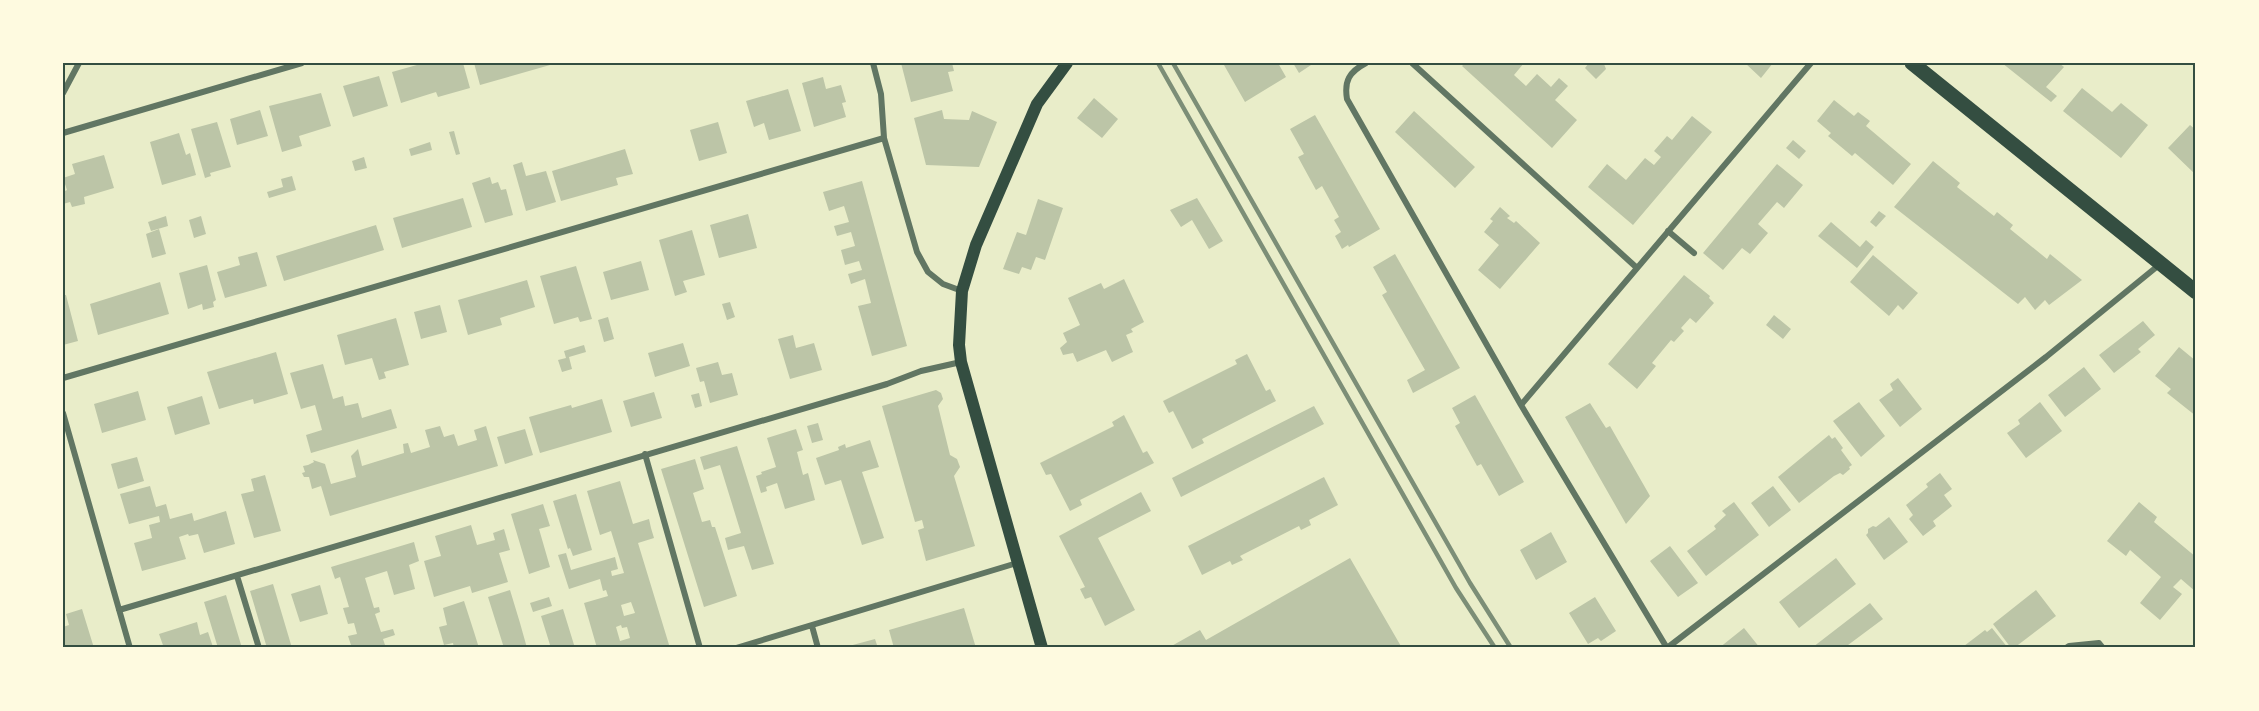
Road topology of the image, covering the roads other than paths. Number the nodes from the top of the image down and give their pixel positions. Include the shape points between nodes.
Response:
1 (79, 63) edge
2 (302, 63) edge
3 (873, 63) edge
4 (1067, 63) edge
5 (1412, 63) edge
6 (1811, 63) edge
7 (1912, 63) edge
8 (1362, 65) edge
9 (63, 93) edge
10 (63, 133) edge
11 (884, 138) junction
12 (1668, 231) junction
13 (1694, 253) dead end
14 (2160, 263) junction
15 (1637, 268) junction
16 (962, 291) junction
17 (2196, 292) edge
18 (961, 362) junction
19 (63, 378) edge
20 (1521, 405) junction
21 (63, 413) edge
22 (645, 454) junction
23 (1017, 562) junction
24 (237, 576) junction
25 (119, 610) junction
26 (812, 626) junction
27 (2101, 645) edge
28 (130, 648) edge
29 (259, 648) edge
30 (700, 648) edge
31 (736, 648) edge
32 (819, 648) edge
33 (1042, 648) edge
34 (1667, 648) edge
35 (2066, 648) edge

1 - 9 street
2 - 10 street
3 - 11 street via 881,94
4 - 16 main road via 1026,126 976,245
5 - 15 street
6 - 12 street
7 - 14 main road
8 - 20 street via 1345,85 1347,99
11 - 16 street via 916,252 928,272 943,285
11 - 19 street
12 - 13 street
12 - 15 street
14 - 17 main road
14 - 34 street via 2046,357
15 - 20 street
16 - 18 main road
18 - 22 street
18 - 23 main road
20 - 34 street
21 - 25 street
22 - 24 street
22 - 30 street
23 - 26 street
23 - 33 main road
24 - 25 street
24 - 29 street
25 - 28 street
26 - 31 street
26 - 32 street
27 - 35 street

